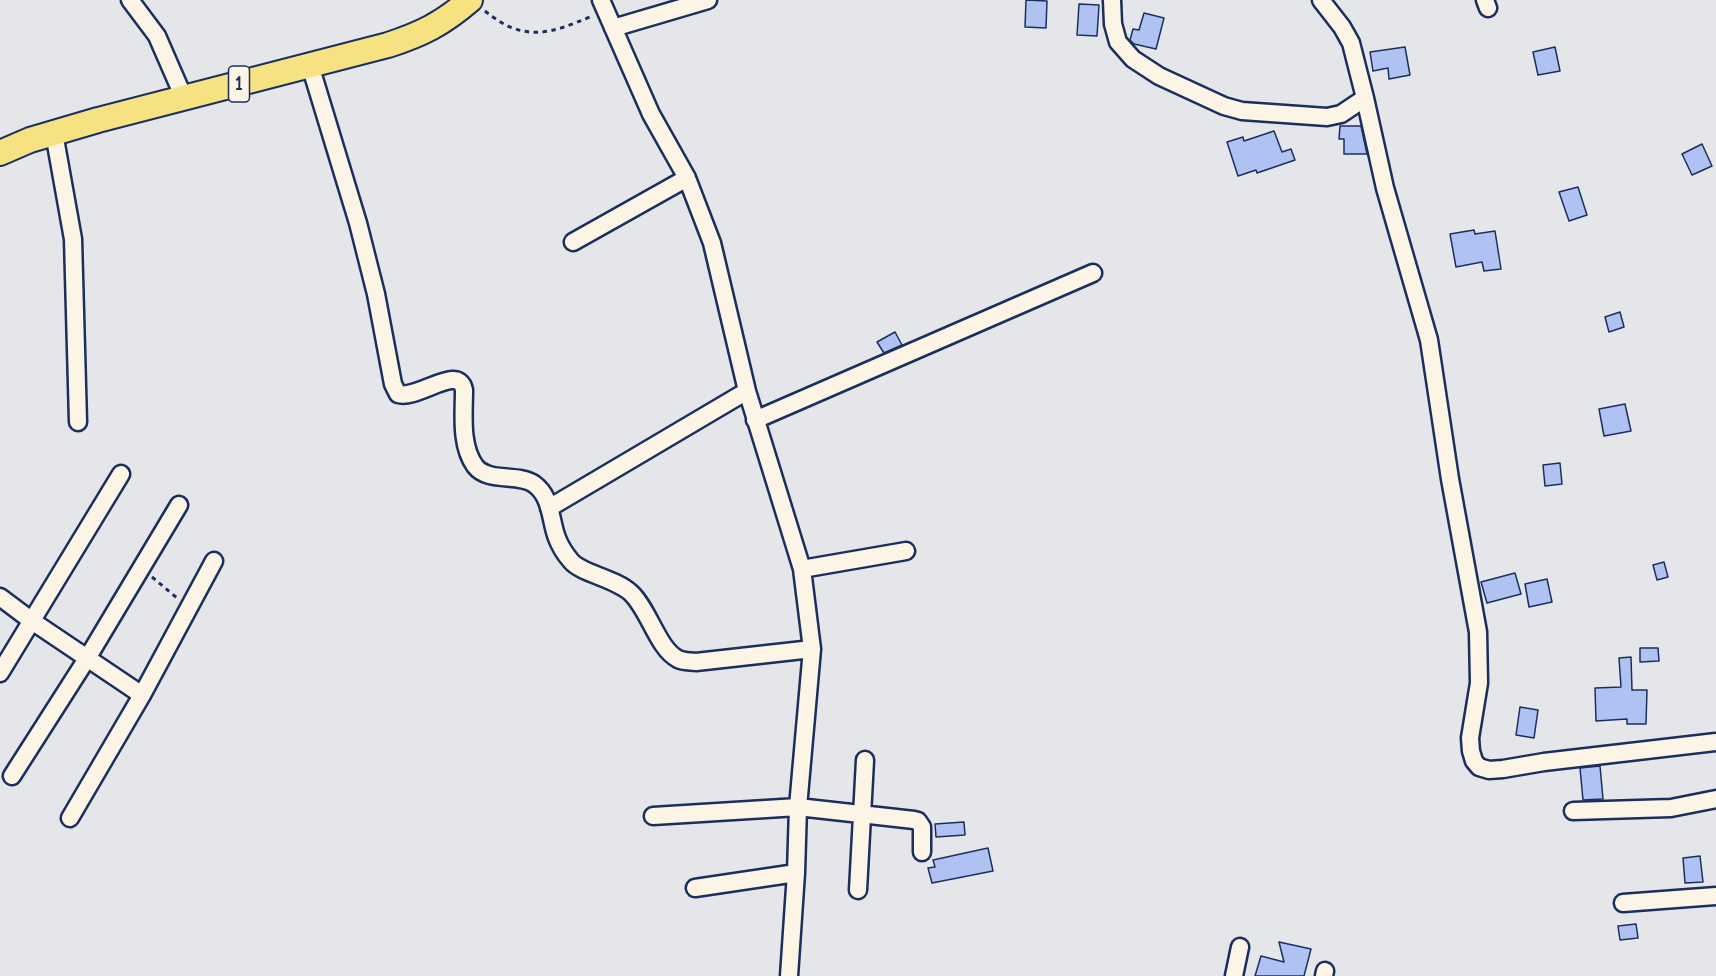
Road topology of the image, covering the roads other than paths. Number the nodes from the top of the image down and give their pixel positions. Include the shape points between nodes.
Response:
1 (130, 0) edge
2 (708, 0) edge
3 (1112, 0) edge
4 (1321, 0) edge
5 (475, 3) edge
6 (603, 5) edge
7 (613, 28) junction
8 (310, 65) junction
9 (184, 98) junction
10 (1365, 98) junction
11 (54, 133) junction
12 (0, 153) edge
13 (687, 178) junction
14 (573, 242) dead end
15 (1093, 273) dead end
16 (747, 391) junction
17 (755, 420) junction
18 (78, 422) dead end
19 (121, 474) dead end
20 (179, 505) dead end
21 (549, 508) junction
22 (906, 551) dead end
23 (214, 561) dead end
24 (802, 569) junction
25 (0, 597) edge
26 (32, 621) junction
27 (812, 649) junction
28 (88, 657) junction
29 (0, 673) edge
30 (142, 695) junction
31 (1716, 742) edge
32 (865, 760) dead end
33 (12, 776) dead end
34 (1716, 799) edge
35 (798, 807) junction
36 (1573, 811) dead end
37 (862, 815) junction
38 (653, 816) dead end
39 (70, 818) dead end
40 (922, 852) dead end
41 (796, 873) junction
42 (695, 888) dead end
43 (858, 890) dead end
44 (1716, 896) edge
45 (1623, 903) dead end
46 (1240, 947) dead end
47 (789, 976) edge
48 (1234, 976) edge

1 - 9 street via 157,36
2 - 7 street
3 - 10 street via 1118,42 1133,59 1159,76 1224,106 1242,111 1327,117 1341,114
4 - 10 street via 1351,43
5 - 8 highway, 1 via 417,36
6 - 7 street
7 - 13 street via 651,114
8 - 9 highway, 1
8 - 21 street via 358,223 398,394 410,395 459,380 464,390 468,455 476,468 490,475 528,481 544,495
9 - 11 highway, 1
10 - 31 street via 1385,188 1429,340 1478,632 1479,684 1470,738 1474,760 1479,767 1503,769
11 - 12 highway, 1
11 - 18 street via 73,239
13 - 14 street
13 - 16 street via 712,243
15 - 17 street
16 - 17 street
16 - 21 street
17 - 24 street
19 - 26 street
20 - 28 street
21 - 27 street via 556,537 573,564 612,580 631,593 677,659 696,662
22 - 24 street
23 - 30 street
24 - 27 street
25 - 26 street
26 - 28 street
26 - 29 street
27 - 35 street
28 - 30 street
28 - 33 street
30 - 39 street
32 - 37 street
34 - 36 street via 1671,808
35 - 37 street
35 - 38 street
35 - 41 street
37 - 40 street via 918,821 922,827
37 - 43 street
41 - 42 street
41 - 47 street
44 - 45 street
46 - 48 street

